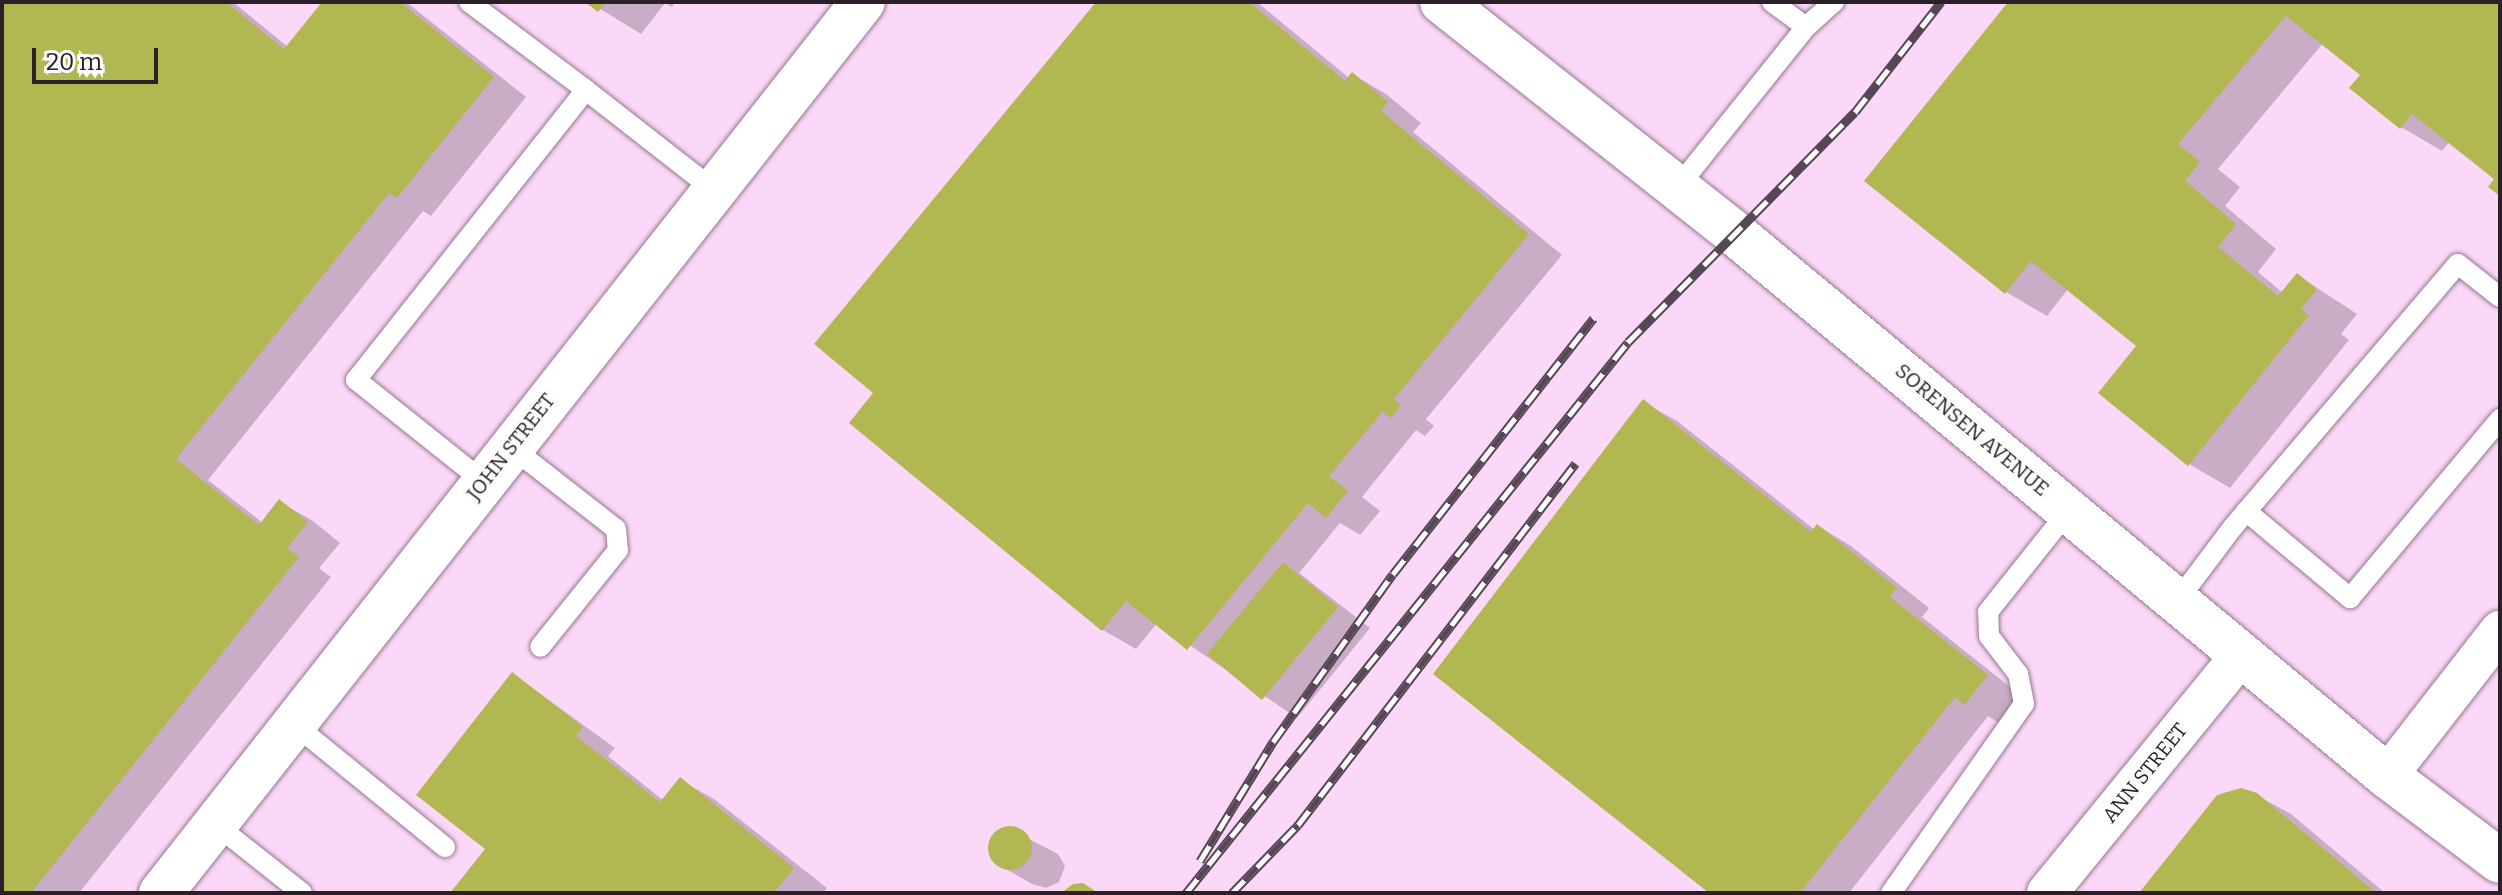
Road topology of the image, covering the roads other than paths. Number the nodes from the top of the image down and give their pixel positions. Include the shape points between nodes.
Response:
1 (469, 2) edge
2 (863, 2) edge
3 (1442, 2) edge
4 (1772, 2) edge
5 (1834, 2) edge
6 (1806, 27) junction
7 (586, 90) junction
8 (1677, 188) junction
9 (714, 190) junction
10 (2500, 297) edge
11 (2500, 419) edge
12 (511, 447) junction
13 (484, 482) junction
14 (2069, 510) junction
15 (2246, 511) junction
16 (2178, 600) junction
17 (2495, 646) edge
18 (540, 647) dead end
19 (2242, 654) junction
20 (294, 724) junction
21 (2387, 776) junction
22 (215, 824) junction
23 (445, 847) dead end
24 (2500, 861) edge
25 (161, 893) edge
26 (302, 893) edge
27 (1891, 893) edge
28 (2047, 893) edge

1 - 7 lane
2 - 9 street, JOHN STREET
3 - 8 street, SORENSEN AVENUE
4 - 6 lane
5 - 6 lane
6 - 8 lane
7 - 9 lane
7 - 13 lane via 356,380
8 - 14 street, SORENSEN AVENUE
9 - 12 street, JOHN STREET
10 - 15 lane via 2458,264
11 - 15 lane via 2350,598
12 - 13 street, JOHN STREET
12 - 18 lane via 616,529 618,550
13 - 20 street, JOHN STREET
14 - 16 street, SORENSEN AVENUE
14 - 27 lane via 1988,612 1989,636 2018,674 2024,704
15 - 16 lane
16 - 19 street, SORENSEN AVENUE
17 - 21 street
19 - 21 street, SORENSEN AVENUE
19 - 28 street, ANN STREET
20 - 22 street, JOHN STREET
20 - 23 lane
21 - 24 street, SORENSEN AVENUE
22 - 25 street, JOHN STREET
22 - 26 lane

